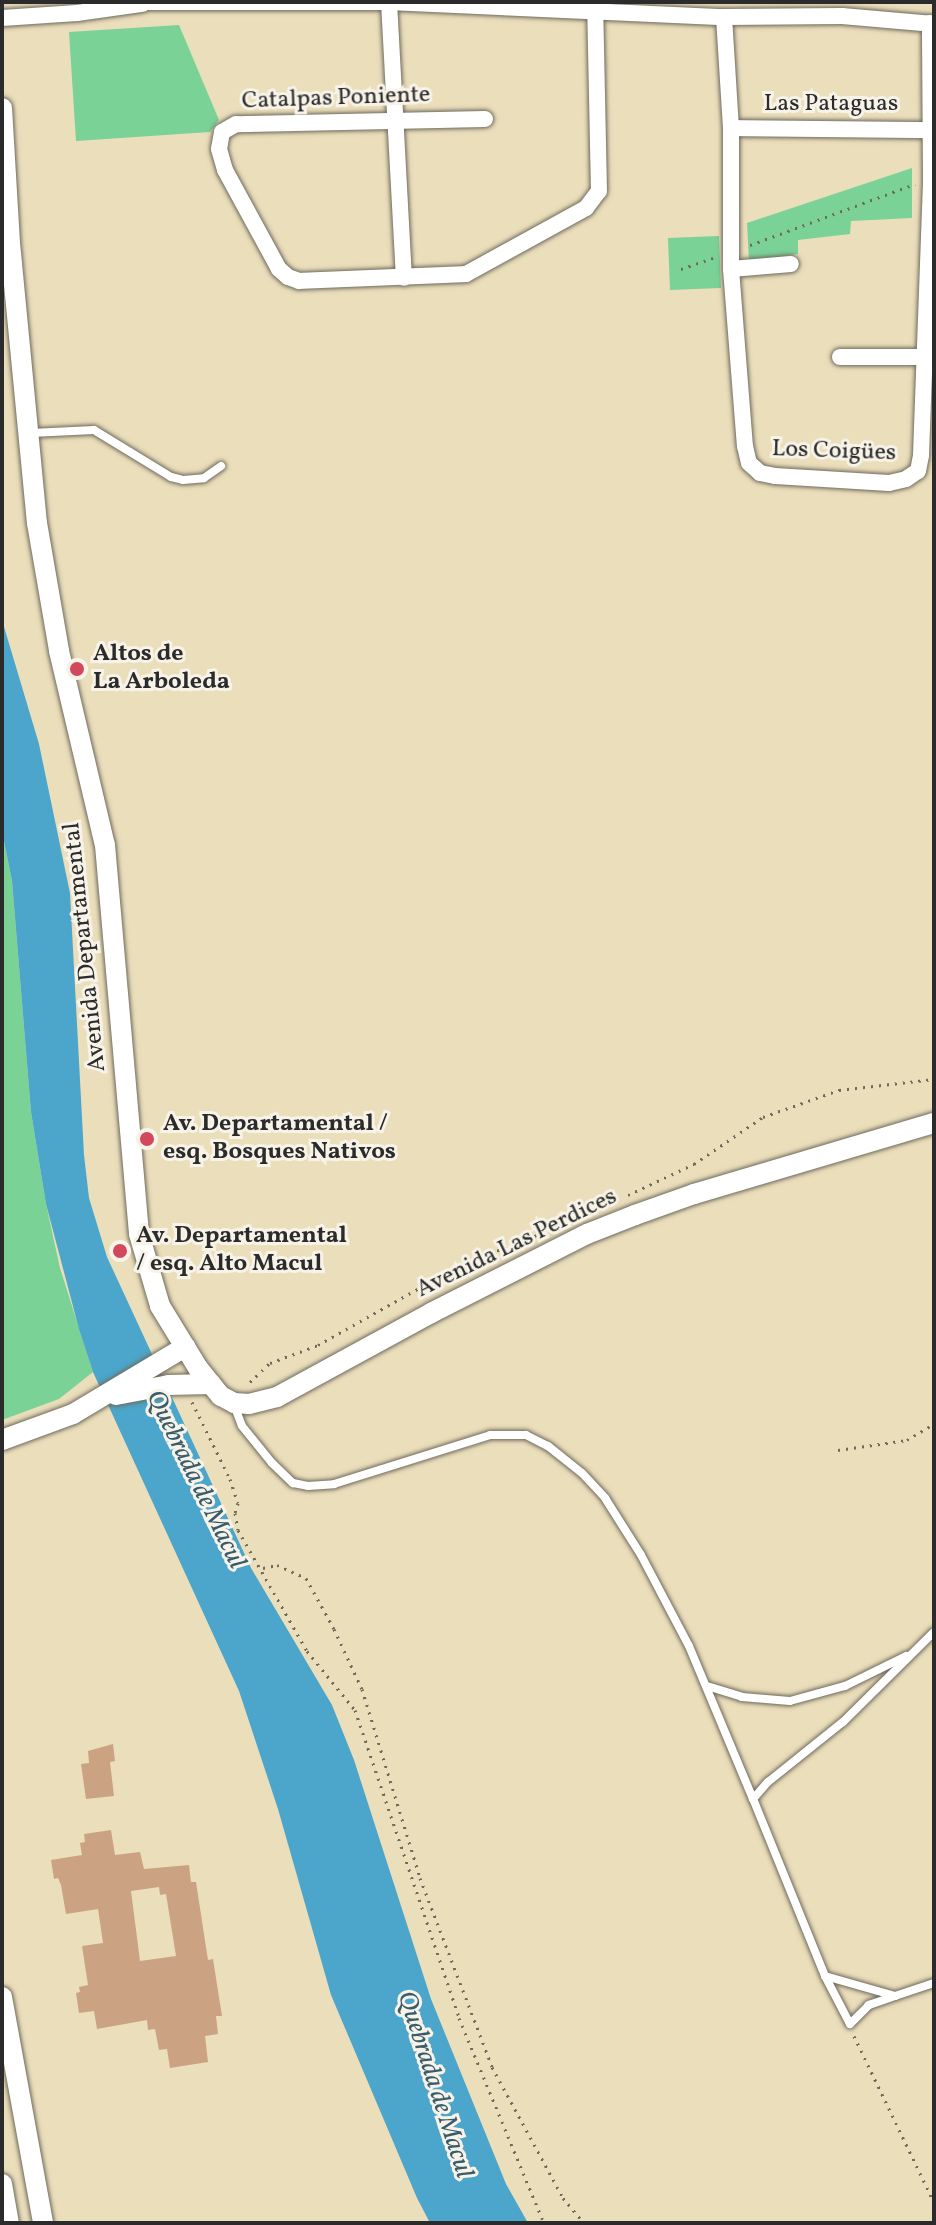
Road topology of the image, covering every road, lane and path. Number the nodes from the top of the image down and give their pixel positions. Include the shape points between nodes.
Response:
1 (389, 2) edge
2 (138, 3) edge
3 (595, 7) edge
4 (33, 8) edge
5 (724, 17) junction
6 (2, 18) edge
7 (932, 23) edge
8 (2, 108) edge
9 (485, 119) dead end
10 (394, 121) junction
11 (731, 128) junction
12 (931, 130) junction
13 (931, 178) junction
14 (730, 252) junction
15 (791, 264) dead end
16 (681, 269) dead end
17 (731, 269) junction
18 (404, 278) junction
19 (840, 357) dead end
20 (929, 357) edge
21 (28, 433) junction
22 (221, 466) dead end
23 (934, 1123) edge
24 (185, 1347) junction
25 (175, 1384) junction
26 (211, 1384) junction
27 (101, 1399) junction
28 (234, 1403) junction
29 (934, 1424) edge
30 (2, 1440) edge
31 (838, 1450) dead end
32 (261, 1568) junction
33 (934, 1632) edge
34 (914, 1652) junction
35 (707, 1686) junction
36 (753, 1799) junction
37 (825, 1976) junction
38 (934, 1983) edge
39 (895, 1996) junction
40 (2, 1997) edge
41 (850, 2024) junction
42 (2, 2184) edge
43 (934, 2202) edge
44 (9, 2223) edge
45 (43, 2223) edge
46 (544, 2223) edge
47 (584, 2223) edge

1 - 2 street
1 - 3 street
1 - 10 street
2 - 4 street via 77,13
3 - 5 street
3 - 18 street via 599,191 586,208 466,274
4 - 6 street
5 - 7 street via 842,16
5 - 11 street, Los Coigües
7 - 12 street, Los Coigües
8 - 21 street, Avenida Departamental
9 - 10 street, Catalpas Poniente
10 - 18 street
10 - 18 street, Catalpas Poniente via 247,123 222,132 219,149 225,170 279,269 299,281
11 - 12 street, Las Pataguas
11 - 14 street, Los Coigües
12 - 13 street, Los Coigües
13 - 14 path
13 - 20 street, Los Coigües
14 - 16 path
14 - 17 street, Los Coigües
15 - 17 street
17 - 20 street, Los Coigües via 745,446 749,463 760,473 889,483 918,471
19 - 20 street
21 - 22 lane via 94,430 183,480 204,478
21 - 24 street, Avenida Departamental via 50,610 105,845 139,1234 160,1306
23 - 28 street, Avenida Las Perdices via 694,1194 587,1234 277,1397
24 - 26 street
24 - 27 street
25 - 26 street
25 - 27 street
25 - 32 path via 230,1479 238,1503 238,1530
26 - 28 street
27 - 30 street via 52,1424
28 - 35 lane via 242,1426 272,1463 293,1483 308,1486 334,1484 490,1435 526,1435 548,1446 605,1498 641,1555
29 - 31 path via 907,1440
32 - 46 path via 307,1651 355,1710 459,2018
32 - 47 path via 277,1565 306,1578 334,1629 362,1689 420,1878 492,2067 563,2198
33 - 34 lane
34 - 35 lane via 845,1686 790,1701 742,1697
34 - 36 lane
35 - 36 lane
36 - 37 lane
37 - 39 lane
37 - 41 lane
38 - 39 lane
39 - 41 lane via 869,2005
40 - 45 street
41 - 43 path
42 - 44 street

